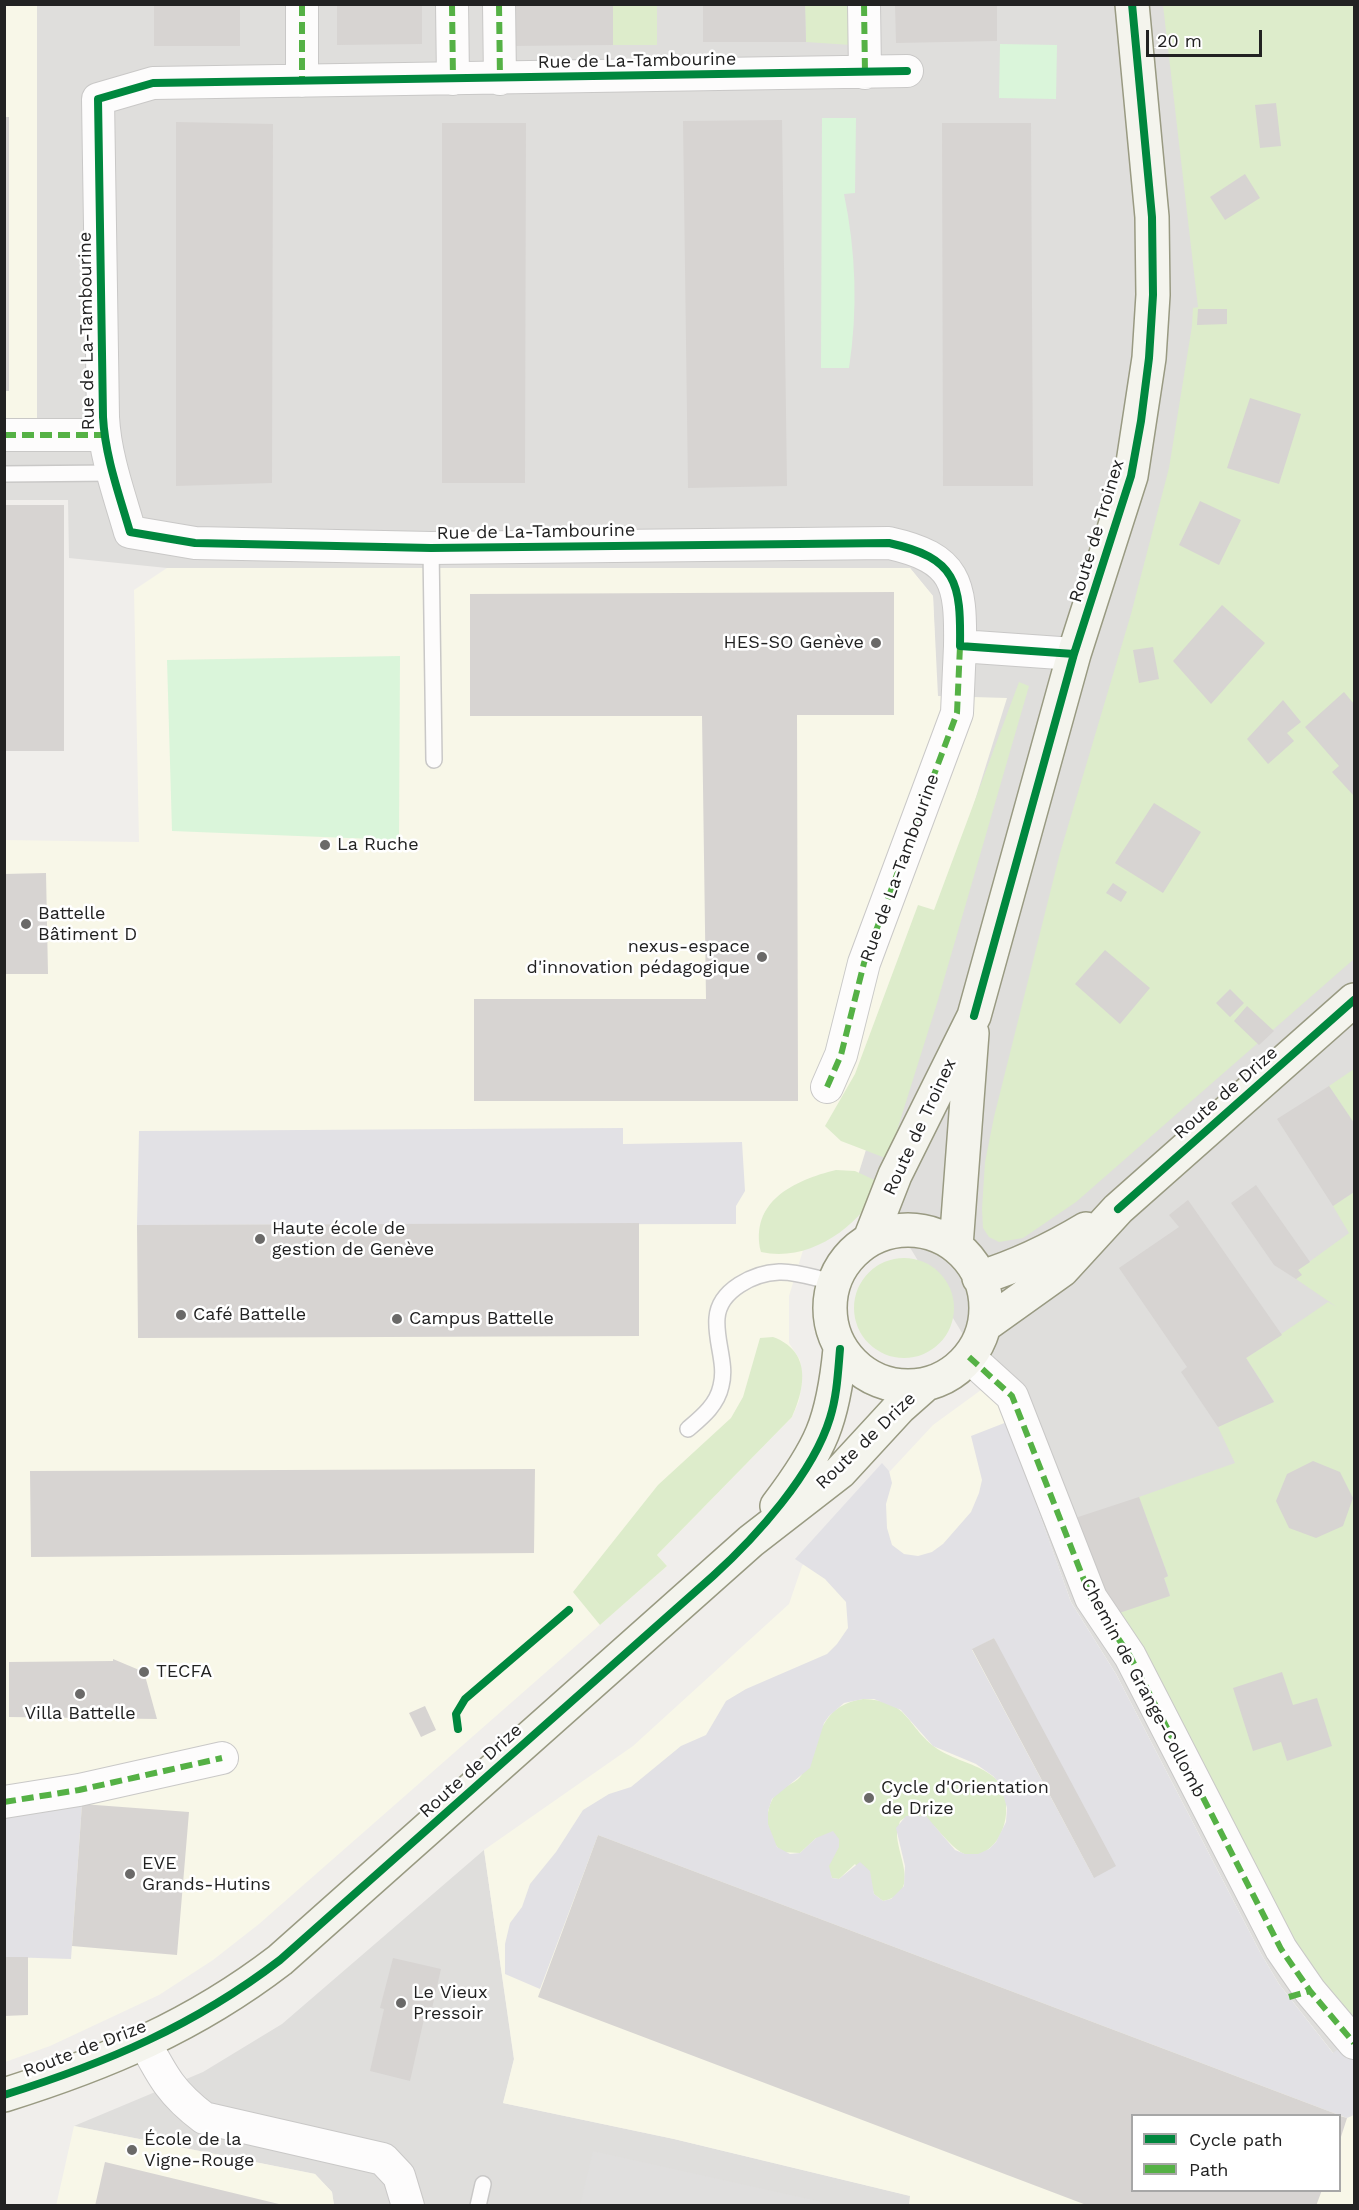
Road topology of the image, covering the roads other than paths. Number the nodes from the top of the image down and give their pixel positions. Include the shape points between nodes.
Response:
1 (302, 4) edge
2 (452, 4) edge
3 (499, 4) edge
4 (864, 4) edge
5 (1132, 4) edge
6 (907, 71) dead end
7 (865, 73) junction
8 (453, 79) junction
9 (500, 79) junction
10 (302, 81) junction
11 (4, 435) edge
12 (104, 435) junction
13 (113, 472) junction
14 (4, 474) edge
15 (431, 548) junction
16 (960, 646) junction
17 (1074, 654) junction
18 (434, 760) dead end
19 (1354, 1000) edge
20 (974, 1016) junction
21 (827, 1087) dead end
22 (1118, 1209) junction
23 (870, 1239) junction
24 (956, 1246) junction
25 (980, 1278) junction
26 (833, 1282) junction
27 (985, 1325) junction
28 (840, 1349) junction
29 (969, 1357) junction
30 (925, 1385) junction
31 (688, 1429) dead end
32 (751, 1541) junction
33 (222, 1758) dead end
34 (4, 1802) edge
35 (145, 2043) junction
36 (1354, 2043) edge
37 (4, 2095) edge
38 (483, 2184) dead end
39 (408, 2205) edge
40 (478, 2205) edge

1 - 10 street
2 - 8 street
3 - 9 street
4 - 7 street
5 - 17 main road, Route de Troinex via 1152,217 1149,358 1131,476
6 - 7 street, Rue de La-Tambourine
7 - 9 street, Rue de La-Tambourine
8 - 9 street, Rue de La-Tambourine
8 - 10 street, Rue de La-Tambourine
10 - 12 street, Rue de La-Tambourine via 153,84 98,99
11 - 12 street
12 - 13 street, Rue de La-Tambourine
13 - 14 lane
13 - 15 street, Rue de La-Tambourine via 130,532 195,543
15 - 16 street, Rue de La-Tambourine via 889,543 922,553 949,573 961,603
15 - 18 lane
16 - 17 street
16 - 21 street, Rue de La-Tambourine via 957,713 864,963 841,1055
17 - 20 main road, Route de Troinex
19 - 22 main road, Route de Drize
20 - 23 main road, Route de Troinex via 895,1175
20 - 24 main road, Route de Troinex
22 - 25 main road, Route de Drize via 1052,1250
22 - 27 main road, Route de Drize via 1062,1270
23 - 24 main road, Route de Drize via 892,1231 914,1230 936,1235
23 - 26 main road, Route de Drize via 854,1250
24 - 25 main road, Route de Drize
25 - 27 main road, Route de Drize via 986,1301
26 - 28 main road, Route de Drize via 829,1305
26 - 31 lane via 780,1272 743,1282 728,1295 717,1317 721,1386 708,1411
27 - 29 main road, Route de Drize
28 - 30 main road, Route de Drize via 856,1368 877,1381 900,1386
28 - 32 main road, Route de Drize via 832,1409 819,1445
29 - 30 main road, Route de Drize via 941,1379
29 - 36 street, Chemin de Grange-Collomb via 1012,1396 1091,1598 1130,1656 1281,1949
30 - 32 main road, Route de Drize via 840,1472
32 - 35 main road, Route de Drize via 280,1960 211,2008
33 - 34 street via 79,1790
35 - 37 main road, Route de Drize
35 - 39 street via 180,2100 204,2118 383,2159 399,2176
38 - 40 lane

